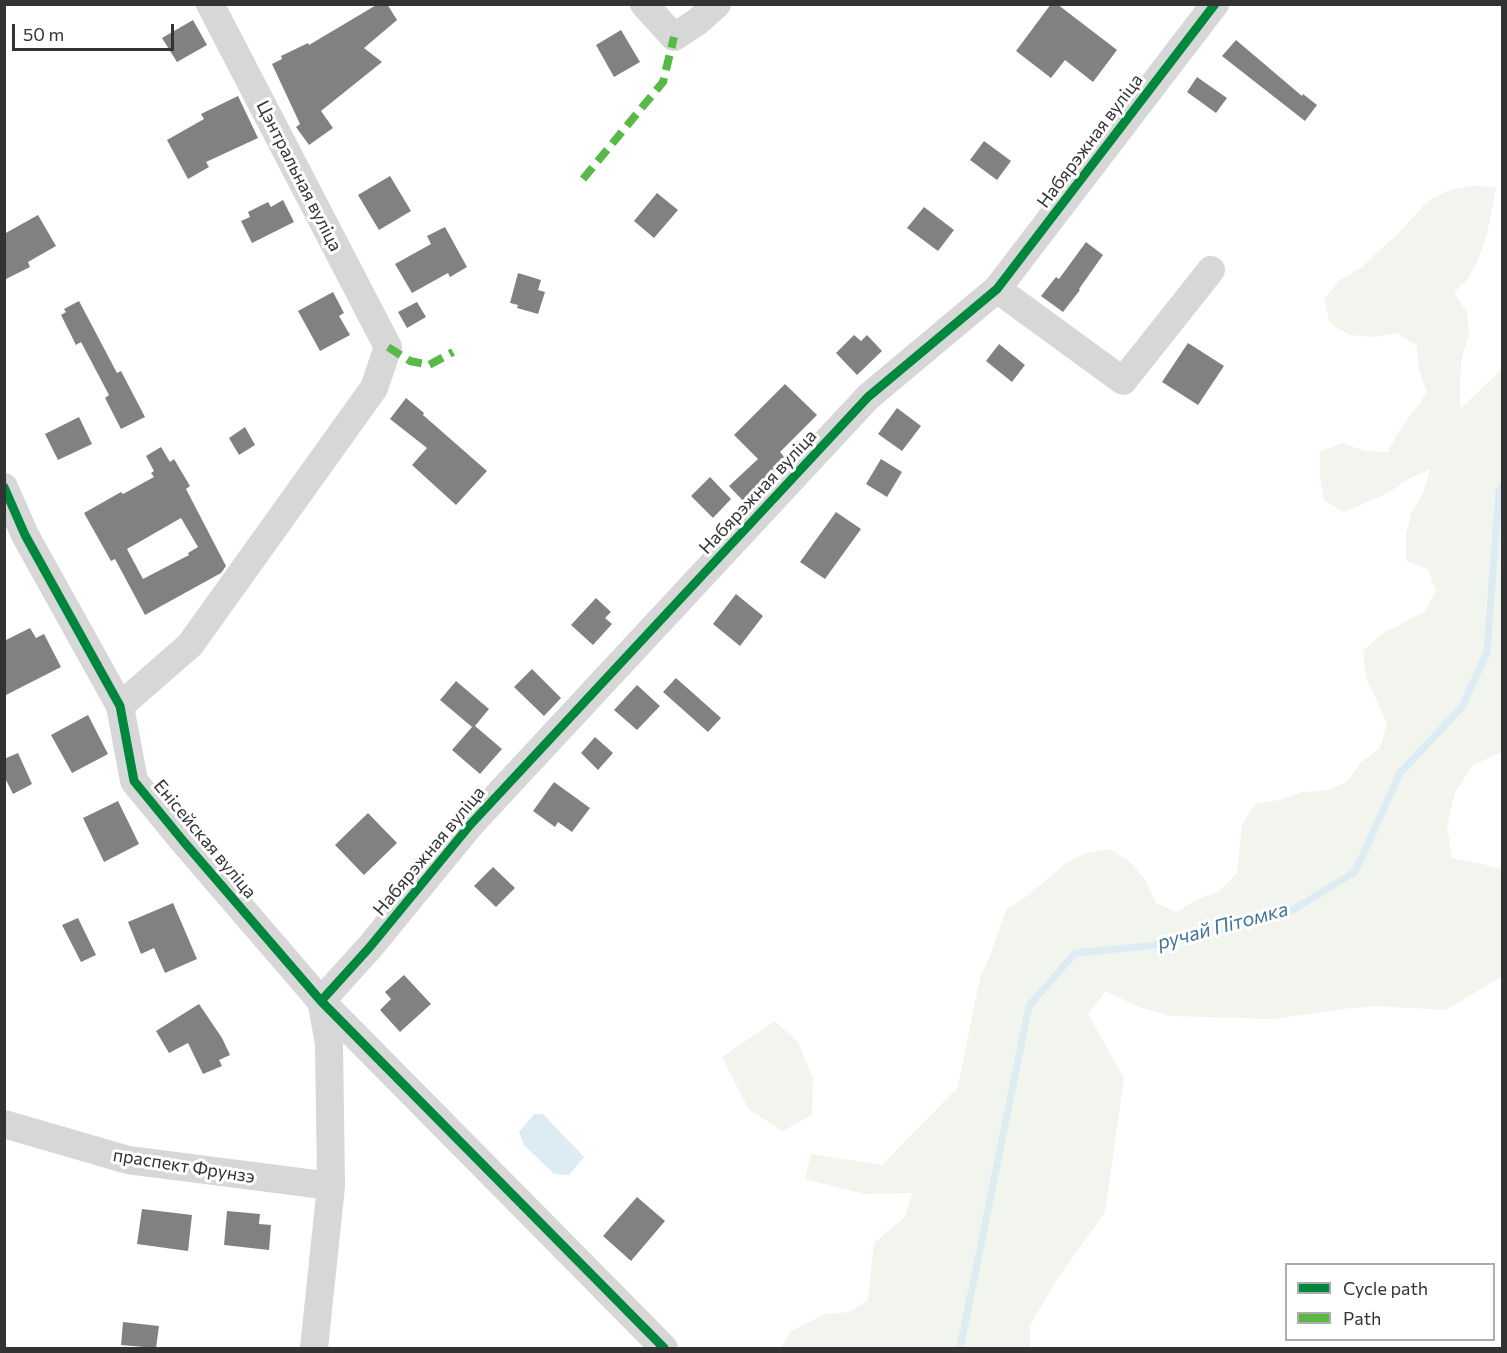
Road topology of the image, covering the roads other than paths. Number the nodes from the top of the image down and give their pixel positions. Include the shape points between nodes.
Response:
1 (210, 4) edge
2 (644, 4) edge
3 (717, 4) edge
4 (1215, 4) edge
5 (1211, 270) dead end
6 (997, 290) junction
7 (4, 487) edge
8 (120, 706) junction
9 (321, 1000) junction
10 (4, 1124) edge
11 (331, 1186) junction
12 (314, 1348) edge
13 (664, 1348) edge

1 - 8 street, Цэнтральная вуліца via 388,347 374,388 190,645
2 - 3 street via 674,37
4 - 6 street, Набярэжная вуліца
5 - 6 street via 1122,381
6 - 9 street, Набярэжная вуліца via 868,397 470,825
7 - 8 street, Енісейская вуліца via 25,535
8 - 9 street, Енісейская вуліца via 134,781
9 - 11 street via 329,1043
9 - 13 street, Енісейская вуліца
10 - 11 street, праспект Фрунзэ via 128,1160
11 - 12 street

